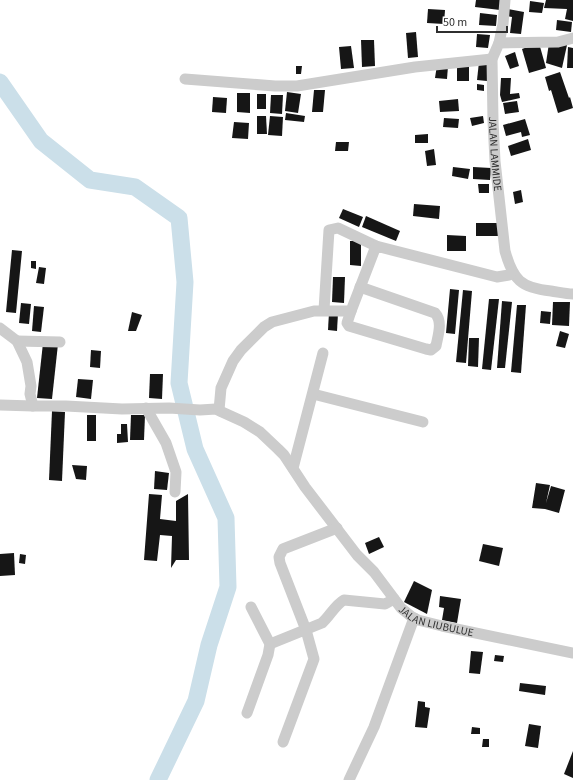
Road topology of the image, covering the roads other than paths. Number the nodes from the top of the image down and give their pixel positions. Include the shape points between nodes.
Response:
1 (505, 0) edge
2 (573, 38) edge
3 (498, 43) junction
4 (492, 59) junction
5 (186, 79) dead end
6 (376, 246) junction
7 (512, 271) junction
8 (360, 287) junction
9 (573, 294) edge
10 (324, 310) junction
11 (351, 311) junction
12 (0, 328) edge
13 (17, 341) junction
14 (60, 342) dead end
15 (323, 353) dead end
16 (312, 394) junction
17 (0, 405) edge
18 (33, 406) junction
19 (146, 408) junction
20 (219, 410) junction
21 (423, 422) dead end
22 (293, 468) junction
23 (175, 492) dead end
24 (337, 528) junction
25 (394, 599) junction
26 (252, 607) dead end
27 (414, 618) junction
28 (306, 630) junction
29 (270, 644) junction
30 (573, 653) edge
31 (247, 713) dead end
32 (282, 742) dead end
33 (348, 780) edge

1 - 3 street, JALAN LAMMIDE
2 - 3 street via 558,42
3 - 4 street, JALAN LAMMIDE
4 - 5 street via 415,67 297,86
4 - 7 street, JALAN LAMMIDE via 495,161 505,251
6 - 7 street via 497,277 509,275
6 - 8 street
6 - 10 street via 338,228 329,230
7 - 9 street, JALAN LAMMIDE via 522,284 529,287
8 - 11 street
8 - 11 street via 434,313 439,323 436,346 426,350 349,326 347,320
10 - 11 street
10 - 20 street via 272,322 251,339 226,375 221,388
12 - 13 street
13 - 14 street
13 - 18 street via 27,362
15 - 16 street
16 - 21 street
16 - 22 street
17 - 18 street
18 - 19 street
19 - 20 street
19 - 23 street via 166,443 176,472
20 - 22 street, JALAN LIUBULUE via 260,432 284,455
22 - 24 street, JALAN LIUBULUE
24 - 25 street, JALAN LIUBULUE
24 - 28 street via 288,546 280,552 280,563
25 - 27 street, JALAN LIUBULUE
25 - 28 street via 385,604 344,600 322,623
26 - 29 street
27 - 30 street, JALAN LIUBULUE
27 - 33 street via 374,727
28 - 29 street
28 - 32 street via 314,659
29 - 31 street

